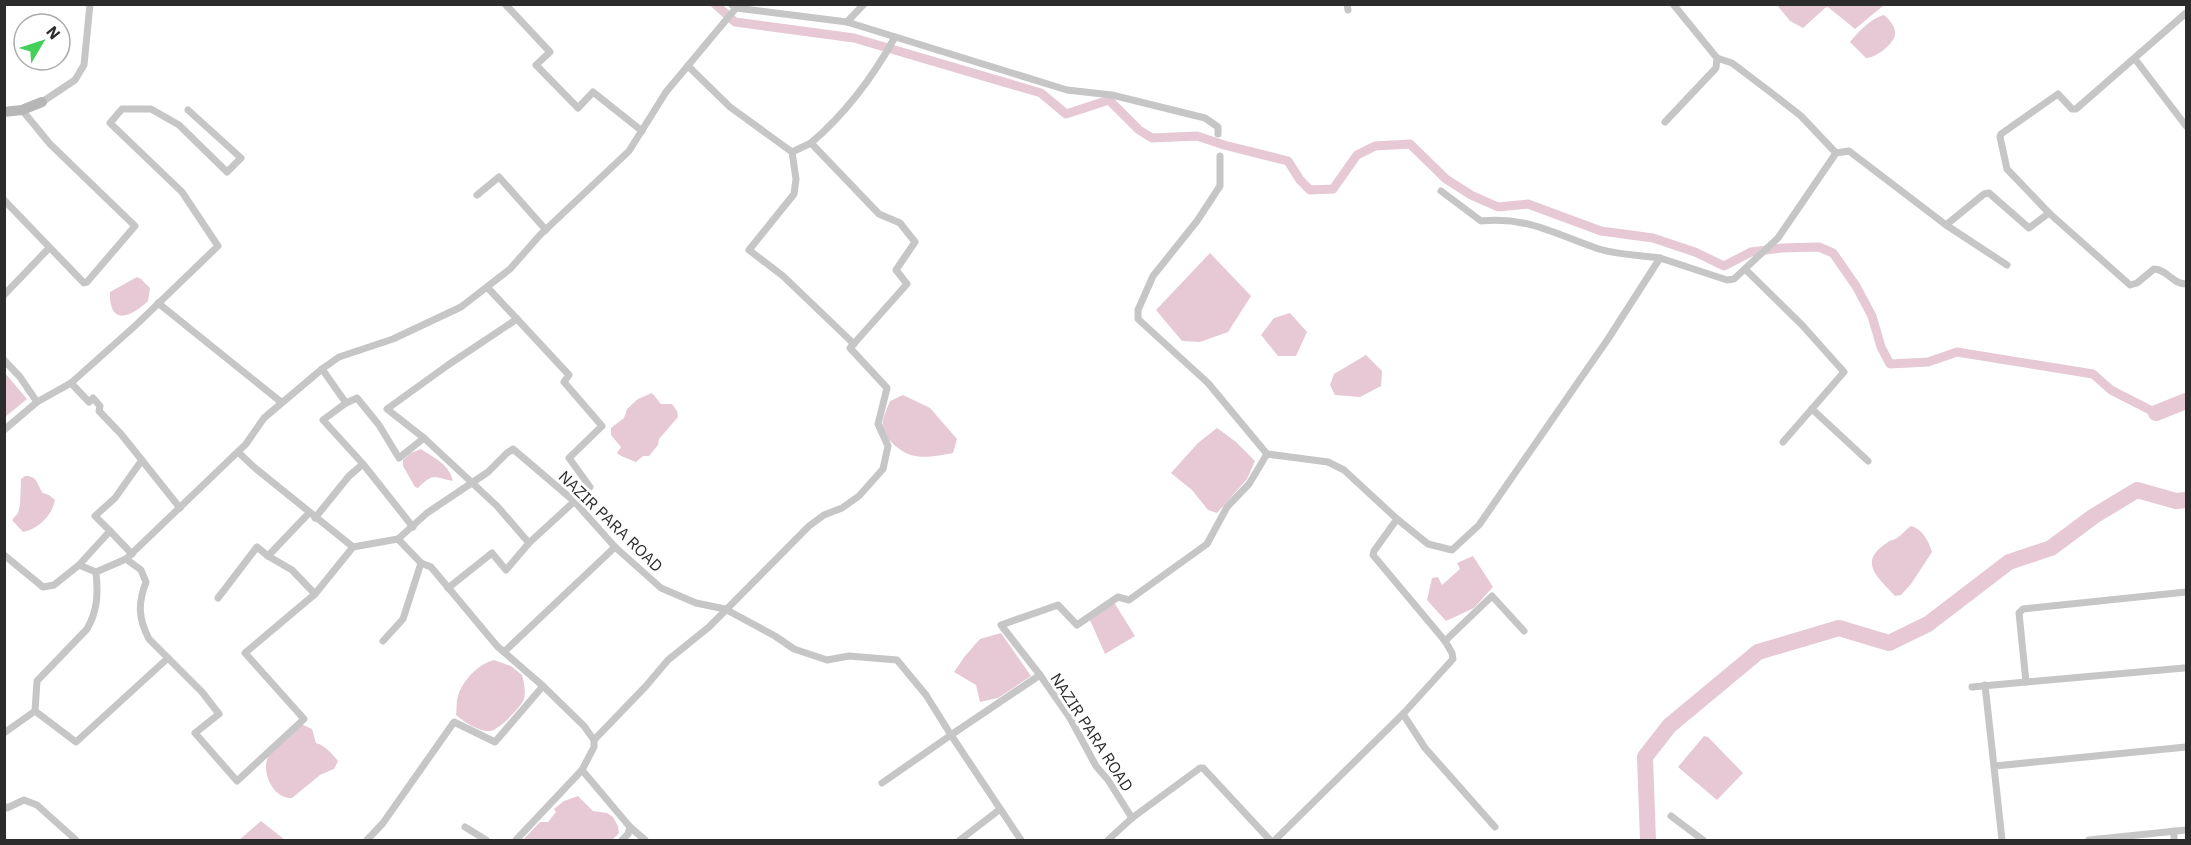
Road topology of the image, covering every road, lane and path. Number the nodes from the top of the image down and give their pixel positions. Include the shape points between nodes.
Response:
1 (90, 4) edge
2 (505, 4) edge
3 (864, 4) edge
4 (1674, 4) edge
5 (733, 6) edge
6 (2187, 13) edge
7 (847, 22) junction
8 (895, 37) junction
9 (1717, 58) junction
10 (2135, 59) junction
11 (688, 66) junction
12 (42, 102) joint
13 (22, 110) junction
14 (188, 110) dead end
15 (4, 112) edge
16 (1665, 122) dead end
17 (2187, 126) edge
18 (642, 131) junction
19 (1218, 134) dead end
20 (811, 143) junction
21 (792, 152) junction
22 (1836, 153) junction
23 (1220, 156) dead end
24 (1441, 191) dead end
25 (477, 195) dead end
26 (4, 200) edge
27 (2049, 213) junction
28 (1946, 225) junction
29 (546, 230) junction
30 (49, 248) junction
31 (1660, 258) junction
32 (2007, 265) dead end
33 (1745, 269) junction
34 (2187, 284) edge
35 (488, 288) junction
36 (4, 295) edge
37 (159, 303) junction
38 (517, 319) junction
39 (854, 344) junction
40 (4, 360) edge
41 (322, 369) junction
42 (71, 383) junction
43 (37, 402) junction
44 (281, 402) junction
45 (346, 403) junction
46 (1812, 409) junction
47 (4, 430) edge
48 (424, 438) junction
49 (1783, 442) dead end
50 (238, 452) junction
51 (1267, 454) junction
52 (142, 460) junction
53 (1868, 461) dead end
54 (363, 464) junction
55 (471, 482) junction
56 (574, 501) junction
57 (180, 508) junction
58 (312, 515) junction
59 (1397, 519) junction
60 (412, 527) junction
61 (110, 531) junction
62 (398, 538) junction
63 (530, 543) junction
64 (615, 546) junction
65 (352, 547) junction
66 (4, 555) edge
67 (268, 556) junction
68 (129, 557) junction
69 (422, 563) junction
70 (79, 565) junction
71 (96, 572) junction
72 (447, 588) junction
73 (2187, 592) edge
74 (315, 594) junction
75 (218, 598) dead end
76 (725, 609) junction
77 (1524, 632) dead end
78 (383, 641) dead end
79 (1444, 641) junction
80 (505, 651) junction
81 (168, 658) junction
82 (2184, 668) dead end
83 (1040, 675) junction
84 (2026, 682) junction
85 (1985, 685) junction
86 (543, 686) junction
87 (1972, 687) dead end
88 (35, 711) junction
89 (1403, 714) junction
90 (4, 733) edge
91 (951, 735) junction
92 (594, 740) junction
93 (2187, 747) edge
94 (1995, 766) junction
95 (582, 770) junction
96 (882, 783) dead end
97 (4, 806) edge
98 (999, 810) junction
99 (1671, 816) dead end
100 (1132, 818) junction
101 (1495, 826) dead end
102 (465, 827) dead end
103 (630, 827) junction
104 (2187, 830) edge
105 (2174, 831) junction
106 (76, 840) edge
107 (367, 840) edge
108 (486, 840) edge
109 (516, 840) edge
110 (622, 840) edge
111 (645, 840) edge
112 (960, 840) edge
113 (1021, 840) edge
114 (1108, 840) edge
115 (1273, 840) edge
116 (1703, 840) edge
117 (2002, 840) edge
118 (2089, 840) edge
119 (2174, 840) edge

1 - 12 street via 84,65 75,80
2 - 18 street via 550,52 536,65 578,108 593,92
3 - 7 street
4 - 9 street
5 - 7 street
5 - 11 street via 725,23
6 - 10 street
7 - 8 street
8 - 19 street via 1067,90 1112,95 1205,118 1218,127
8 - 20 street via 874,74 835,123
9 - 16 street via 1716,68
9 - 22 street via 1732,63 1769,90
10 - 17 street
10 - 27 street via 2076,109 2058,94 2000,137 2007,169
11 - 18 street
11 - 21 street via 730,107
12 - 13 main road
13 - 15 main road
13 - 30 street via 50,144 135,226 87,282 80,281
14 - 37 street via 241,158 227,172 179,125 151,109 122,109 110,123 182,192 218,246
18 - 29 street via 629,152
20 - 21 street
20 - 39 street via 879,214 900,223 915,242 896,270 907,284
21 - 39 street via 794,194 749,250 783,276
22 - 28 street via 1851,151
22 - 33 street via 1772,244
23 - 51 street via 1220,186 1153,276 1138,319 1208,383
24 - 31 street via 1481,221 1503,219 1535,225 1599,249
25 - 29 street via 499,177
26 - 30 street
27 - 28 street via 2029,228 1987,193
27 - 34 street via 2130,285 2154,269 2177,283
28 - 32 street
29 - 35 street
30 - 36 street
31 - 33 street via 1727,280
31 - 59 street via 1479,525 1452,550 1428,544
33 - 46 street via 1844,372
35 - 38 street
35 - 41 street via 460,307 393,339 339,357
37 - 42 street
37 - 44 street
38 - 48 street via 387,409
38 - 56 street via 569,375 564,382 602,426 569,458 590,487
39 - 76 street via 850,348 887,387 878,424 888,446 883,469 859,496 809,526
40 - 43 street
41 - 44 street
41 - 45 street
42 - 43 street
42 - 52 street via 89,402 93,398 100,406 99,411
43 - 47 street
44 - 50 street
45 - 48 street via 357,398 399,458
45 - 54 street via 323,420
46 - 49 street
46 - 53 street
48 - 55 street
50 - 57 street
50 - 58 street
51 - 59 street via 1328,462 1344,470
51 - 83 street via 1249,484 1227,507 1207,544 1129,600 1118,597 1077,625 1058,605 1001,625
52 - 57 street
52 - 61 street via 115,498 95,516
54 - 58 street
54 - 60 street
55 - 56 street, NAZIR PARA ROAD via 513,449
55 - 60 street, NAZIR PARA ROAD
55 - 63 street
56 - 63 street
56 - 64 street, NAZIR PARA ROAD
57 - 68 street
58 - 65 street
58 - 67 street
59 - 79 street via 1373,555
60 - 62 street, NAZIR PARA ROAD
61 - 68 street
61 - 70 street
62 - 65 street, NAZIR PARA ROAD
62 - 69 street
63 - 72 street via 506,570 492,553
64 - 76 street, NAZIR PARA ROAD via 661,588 696,603
64 - 80 street
65 - 74 street
66 - 70 street via 43,587 54,585
67 - 74 street via 292,570
67 - 75 street via 257,547
68 - 71 street
68 - 81 street via 146,582 139,599 144,630
69 - 72 street via 431,567
69 - 78 street via 403,619
70 - 71 street
71 - 88 street via 97,603 92,620 37,681
72 - 80 street
73 - 84 street via 2023,609 2019,613
74 - 81 street via 245,653 304,719 237,781 195,733 219,714
76 - 91 street, NAZIR PARA ROAD via 794,650 827,660 849,656 897,660 926,695
76 - 92 street via 668,660
77 - 79 street via 1492,596
79 - 89 street via 1453,659
80 - 86 street
81 - 88 street via 76,742
82 - 84 street
83 - 91 street, NAZIR PARA ROAD
83 - 100 street, NAZIR PARA ROAD
84 - 85 street
85 - 87 street
85 - 94 street
86 - 92 street
86 - 107 street via 495,742 454,722
88 - 90 street
89 - 101 street via 1425,748
89 - 115 street
91 - 96 street
91 - 98 street
92 - 95 street
93 - 94 street
94 - 117 street
95 - 103 street
95 - 109 street
97 - 106 street via 24,800 37,805
98 - 112 street
98 - 113 street
99 - 116 street
100 - 114 street
100 - 115 street, NAZIR PARA ROAD via 1203,768
102 - 108 street
103 - 110 street
103 - 111 street
104 - 105 street
105 - 118 street
105 - 119 street

